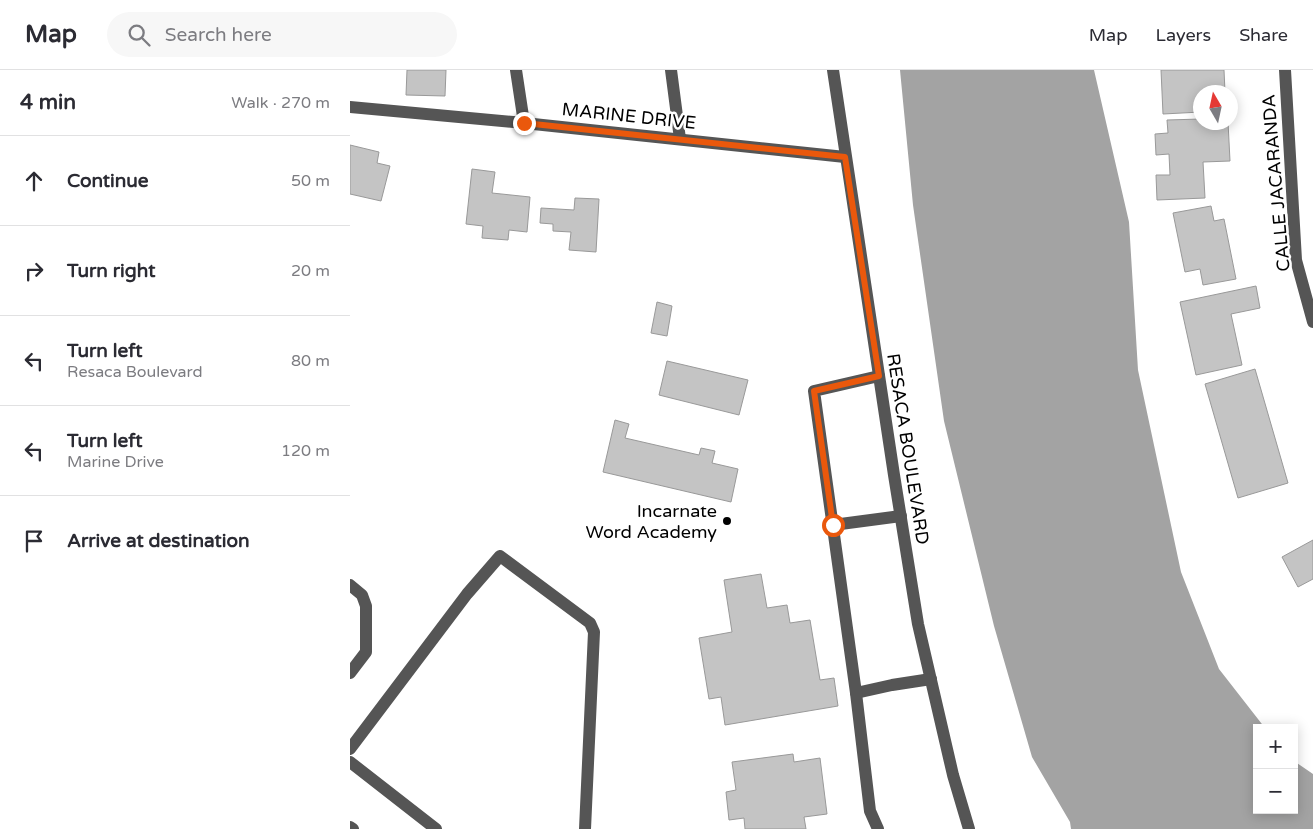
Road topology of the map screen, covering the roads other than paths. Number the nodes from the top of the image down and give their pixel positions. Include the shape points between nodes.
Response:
1 (516, 70) edge
2 (671, 70) edge
3 (833, 70) edge
4 (1284, 70) edge
5 (350, 107) edge
6 (524, 123) junction
7 (680, 139) junction
8 (845, 157) junction
9 (1313, 322) edge
10 (879, 376) junction
11 (901, 516) junction
12 (833, 525) junction
13 (350, 585) edge
14 (350, 673) edge
15 (931, 679) junction
16 (856, 693) junction
17 (350, 749) edge
18 (350, 762) edge
19 (436, 829) edge
20 (585, 829) edge
21 (878, 829) edge
22 (969, 829) edge

1 - 6 street
2 - 7 street
3 - 8 street, RESACA BOULEVARD
4 - 9 street, CALLE JACARANDA via 1296,260
5 - 6 street, MARINE DRIVE
6 - 7 street, MARINE DRIVE
7 - 8 street, MARINE DRIVE
8 - 10 street, RESACA BOULEVARD
10 - 11 street, RESACA BOULEVARD
10 - 12 street via 814,391
11 - 12 street
11 - 15 street, RESACA BOULEVARD via 918,624
12 - 16 street
13 - 14 street via 362,595 366,606 366,652
15 - 16 street
15 - 22 street, RESACA BOULEVARD
16 - 21 street via 870,811
17 - 20 street via 467,594 500,556 590,623 594,632
18 - 19 street

